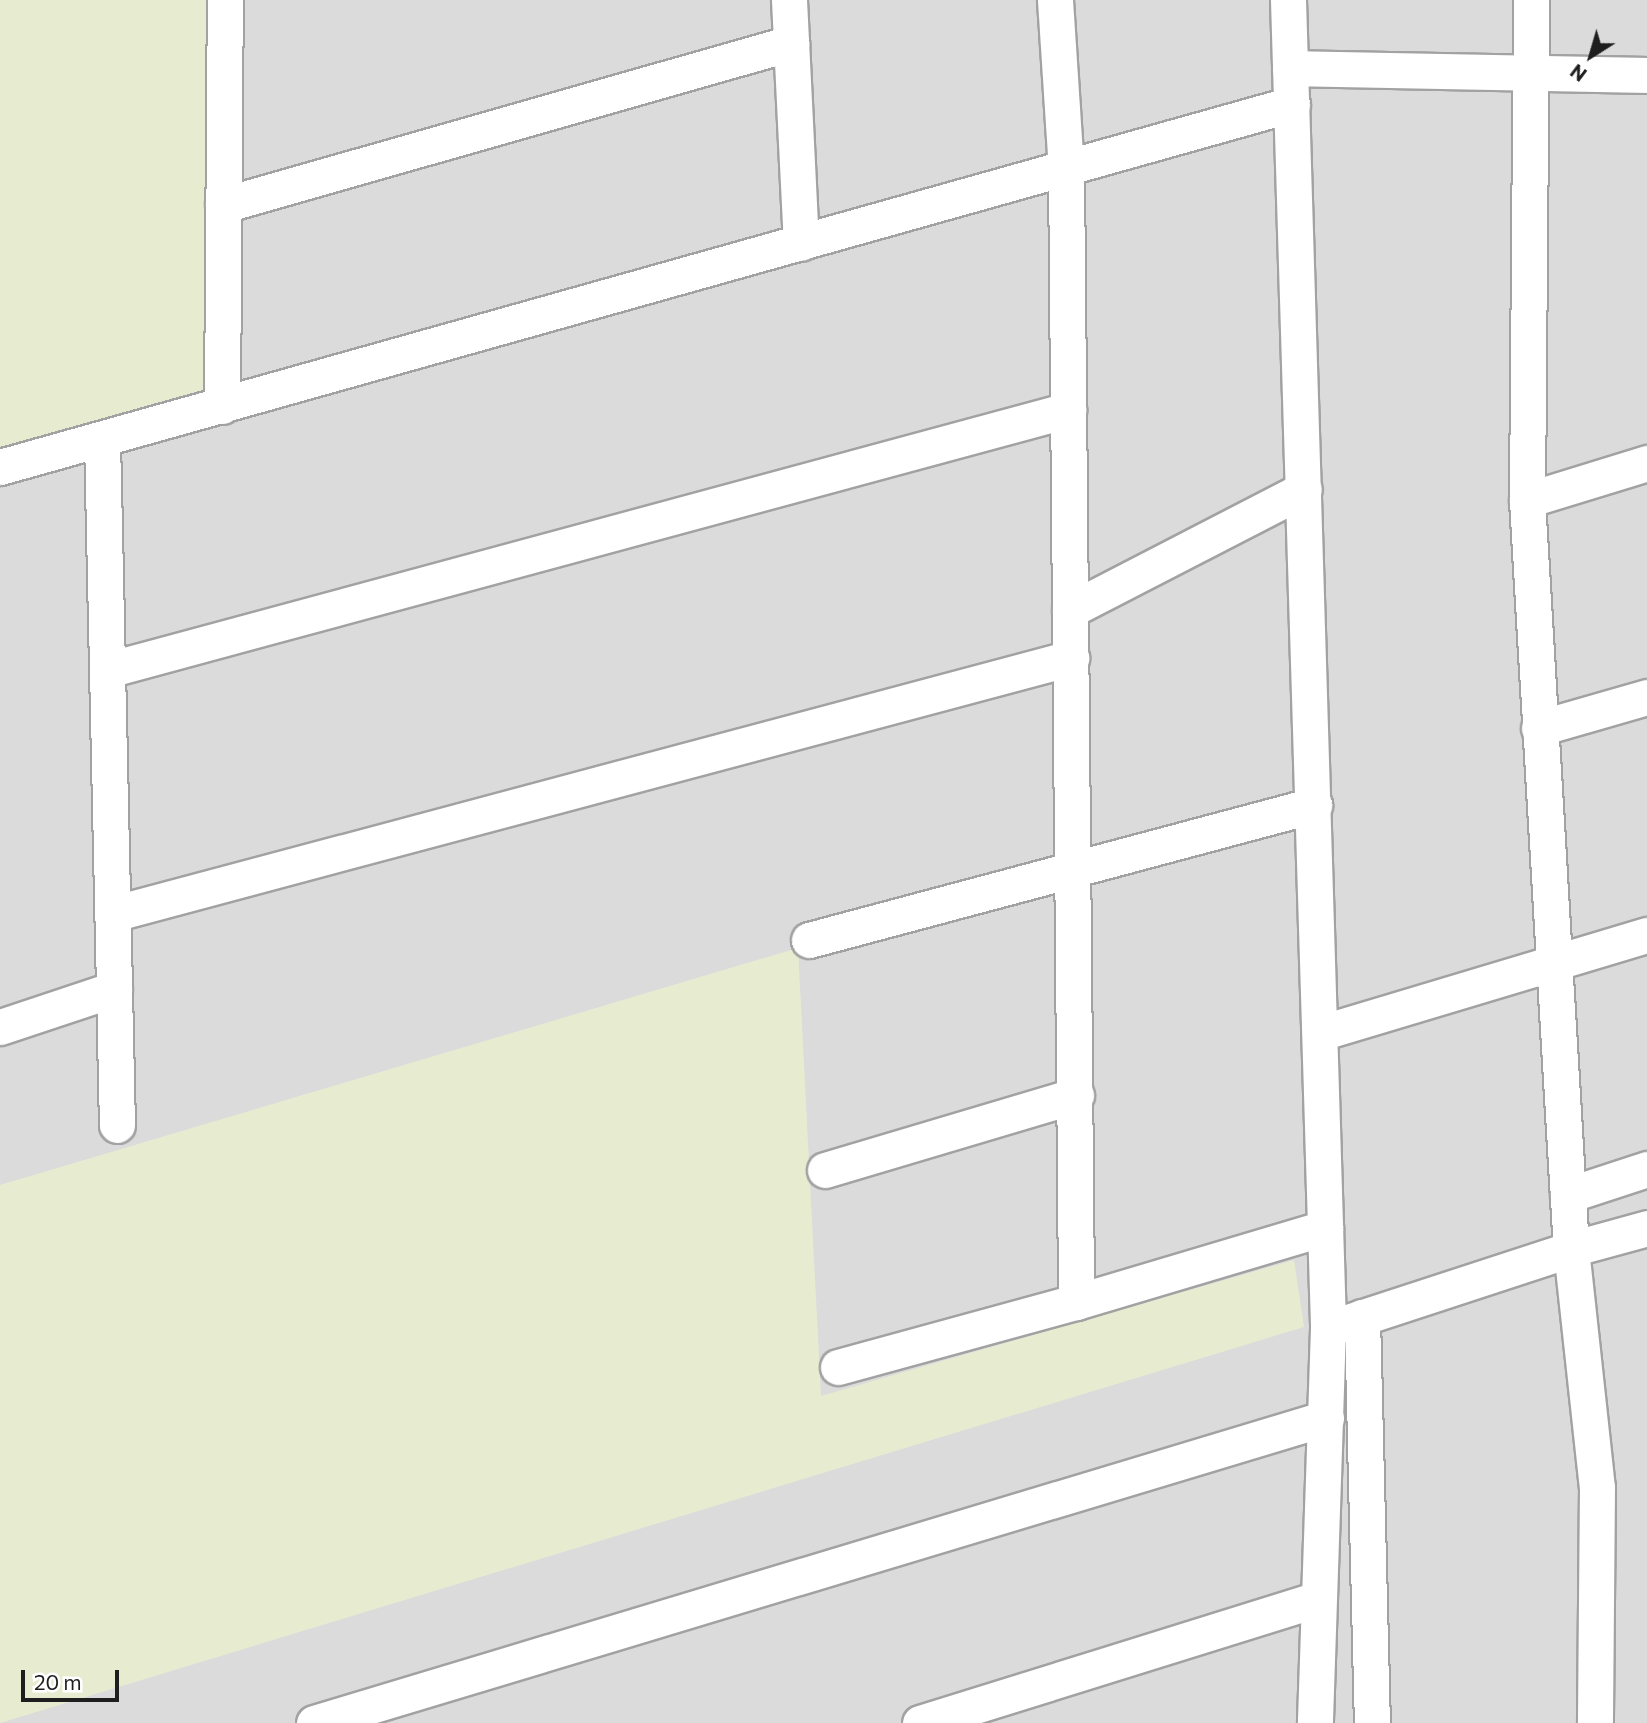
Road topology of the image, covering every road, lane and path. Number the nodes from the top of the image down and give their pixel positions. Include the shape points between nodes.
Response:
1 (225, 0) edge
2 (789, 0) edge
3 (1055, 0) edge
4 (1288, 0) edge
5 (1531, 0) edge
6 (791, 43) junction
7 (1290, 68) junction
8 (1530, 71) junction
9 (1647, 75) edge
10 (1292, 104) junction
11 (1066, 168) junction
12 (223, 205) junction
13 (801, 243) junction
14 (222, 406) junction
15 (1068, 410) junction
16 (102, 439) junction
17 (1647, 463) edge
18 (0, 467) edge
19 (1304, 489) junction
20 (1527, 500) junction
21 (1070, 610) junction
22 (1071, 658) junction
23 (107, 670) junction
24 (1647, 697) edge
25 (1539, 728) junction
26 (1314, 805) junction
27 (1073, 869) junction
28 (112, 914) junction
29 (1647, 935) edge
30 (809, 940) dead end
31 (1553, 964) junction
32 (114, 989) junction
33 (0, 1027) edge
34 (1320, 1033) junction
35 (1076, 1095) junction
36 (117, 1125) dead end
37 (1647, 1169) edge
38 (825, 1170) dead end
39 (1568, 1195) junction
40 (1325, 1228) junction
41 (1647, 1228) edge
42 (1571, 1249) junction
43 (1076, 1302) junction
44 (1362, 1317) junction
45 (1328, 1328) junction
46 (838, 1367) dead end
47 (1325, 1418) junction
48 (1317, 1599) junction
49 (967, 1716) edge
50 (314, 1723) edge
51 (920, 1723) edge
52 (1315, 1723) edge
53 (1373, 1723) edge
54 (1595, 1723) edge

1 - 12 street
2 - 6 street
3 - 11 street
4 - 7 street
5 - 8 street
6 - 12 street
6 - 13 street
7 - 8 street
7 - 10 street
8 - 9 street
8 - 20 street
10 - 11 street
10 - 19 street
11 - 13 street
11 - 15 street
12 - 14 street
13 - 14 street
14 - 16 street
15 - 21 street
15 - 23 street
16 - 18 street
16 - 23 street
17 - 20 street
19 - 21 street
19 - 26 street
20 - 25 street
21 - 22 street
22 - 27 street
22 - 28 street
23 - 28 street
24 - 25 street
25 - 31 street
26 - 27 street
26 - 34 street
27 - 30 street
27 - 35 street
28 - 32 street
29 - 31 street
31 - 34 street
31 - 39 street
32 - 33 street
32 - 36 street
34 - 40 street
35 - 38 street
35 - 43 street
37 - 39 street
39 - 42 street
40 - 43 street
40 - 45 street
41 - 42 street
42 - 44 street
42 - 54 street via 1597,1487
43 - 46 street
44 - 45 street
44 - 53 street
45 - 47 street
47 - 48 street
47 - 50 street
48 - 49 street
48 - 52 street
49 - 51 street

